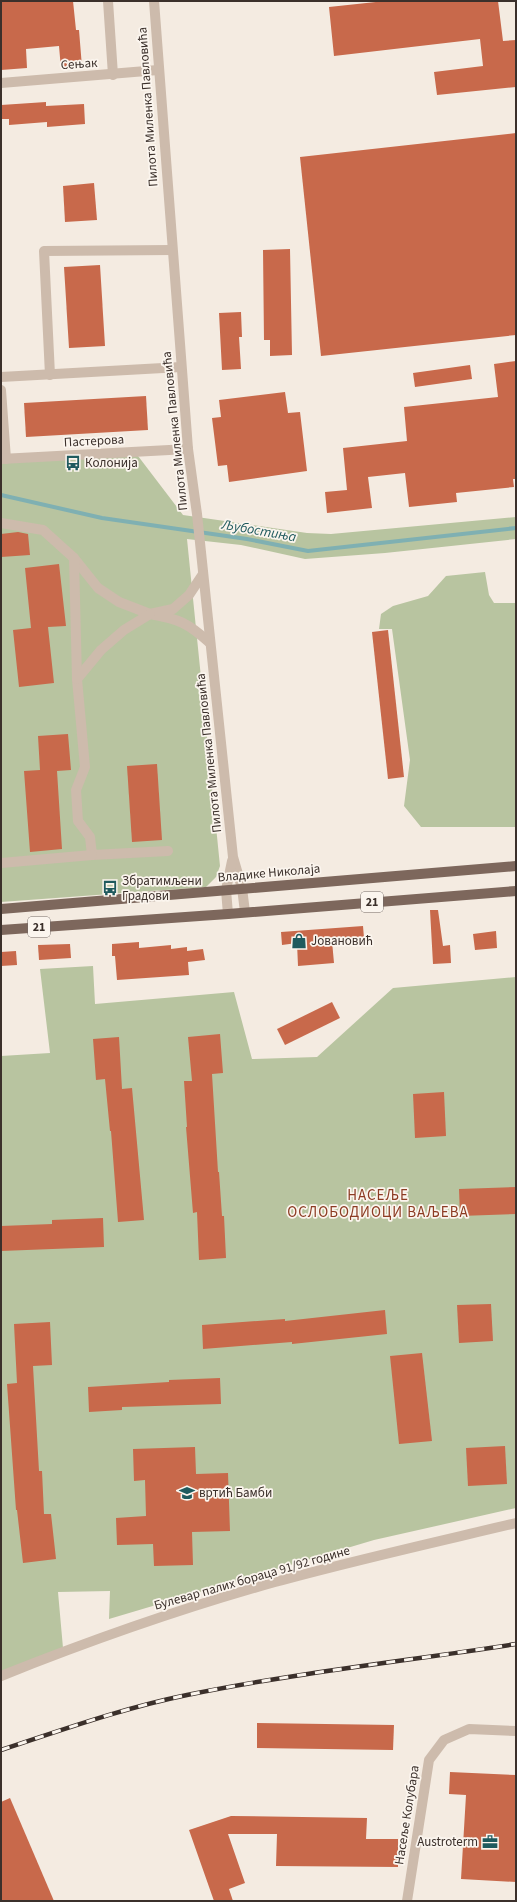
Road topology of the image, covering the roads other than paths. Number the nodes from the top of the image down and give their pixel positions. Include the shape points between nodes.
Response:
1 (108, 1) edge
2 (154, 1) edge
3 (158, 70) junction
4 (113, 75) junction
5 (1, 83) edge
6 (172, 250) junction
7 (181, 367) junction
8 (50, 375) junction
9 (1, 377) edge
10 (1, 390) edge
11 (188, 449) junction
12 (4, 459) edge
13 (1, 523) edge
14 (74, 558) junction
15 (203, 574) junction
16 (150, 614) junction
17 (210, 643) junction
18 (77, 679) junction
19 (168, 851) dead end
20 (92, 855) junction
21 (233, 857) junction
22 (1, 863) edge
23 (516, 866) edge
24 (242, 888) junction
25 (226, 890) junction
26 (516, 891) edge
27 (1, 909) edge
28 (245, 912) junction
29 (228, 914) junction
30 (1, 930) edge
31 (516, 1523) edge
32 (1, 1676) edge
33 (516, 1731) edge
34 (407, 1901) edge

1 - 4 street
2 - 3 street, Пилота Миленка Павловића
3 - 4 street, Сењак
3 - 6 street, Пилота Миленка Павловића
4 - 5 street, Сењак
6 - 7 street, Пилота Миленка Павловића
6 - 8 street via 44,251
7 - 8 street
7 - 11 street, Пилота Миленка Павловића
8 - 9 street
10 - 12 street
11 - 12 street, Пастерова
11 - 15 street, Пилота Миленка Павловића
13 - 14 street via 43,530
14 - 16 street via 98,588 119,602
14 - 18 street
15 - 16 street via 189,595 173,609
15 - 17 street, Пилота Миленка Павловића
16 - 17 street via 174,618 192,627
16 - 18 street via 124,630 101,650
17 - 21 street, Пилота Миленка Павловића
18 - 20 street via 85,767 76,790 78,821 90,837
19 - 20 street
20 - 22 street
21 - 24 street
21 - 25 street
23 - 24 main road, Владике Николаја / 21
24 - 25 main road, Владике Николаја / 21
24 - 28 street
25 - 27 main road, Владике Николаја / 21
25 - 29 street
26 - 28 main road, 21
28 - 29 main road, 21
29 - 30 main road, 21
31 - 32 street, Булевар палих бораца 91/92 године via 274,1582 77,1646
33 - 34 street, Насеље Колубара via 469,1729 444,1740 429,1760

